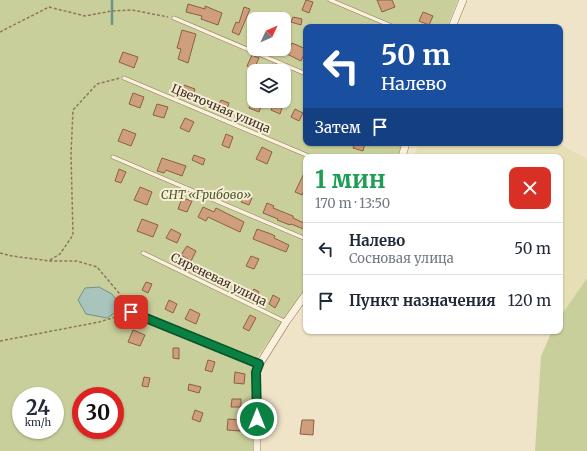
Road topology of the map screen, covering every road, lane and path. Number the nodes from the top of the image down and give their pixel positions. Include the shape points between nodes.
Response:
1 (330, 0) edge
2 (463, 0) edge
3 (174, 18) joint
4 (387, 24) edge
5 (453, 24) edge
6 (0, 32) edge
7 (303, 73) edge
8 (124, 78) joint
9 (304, 154) edge
10 (113, 158) dead end
11 (303, 238) edge
12 (0, 253) edge
13 (143, 253) dead end
14 (50, 261) junction
15 (303, 298) edge
16 (131, 312) junction
17 (286, 322) junction
18 (0, 341) edge
19 (259, 364) junction
20 (257, 451) edge

1 - 4 lane
2 - 5 street
3 - 6 path via 132,10 85,16 49,7
3 - 7 lane
8 - 9 lane, Цветочная улица
8 - 14 path via 97,84 73,110 73,235 60,254
10 - 11 lane
12 - 14 path
13 - 17 lane, Сиреневая улица
14 - 16 path via 77,261 97,267 119,292
15 - 17 street
16 - 18 path via 99,322
16 - 19 street
17 - 19 street
19 - 20 street via 256,372

